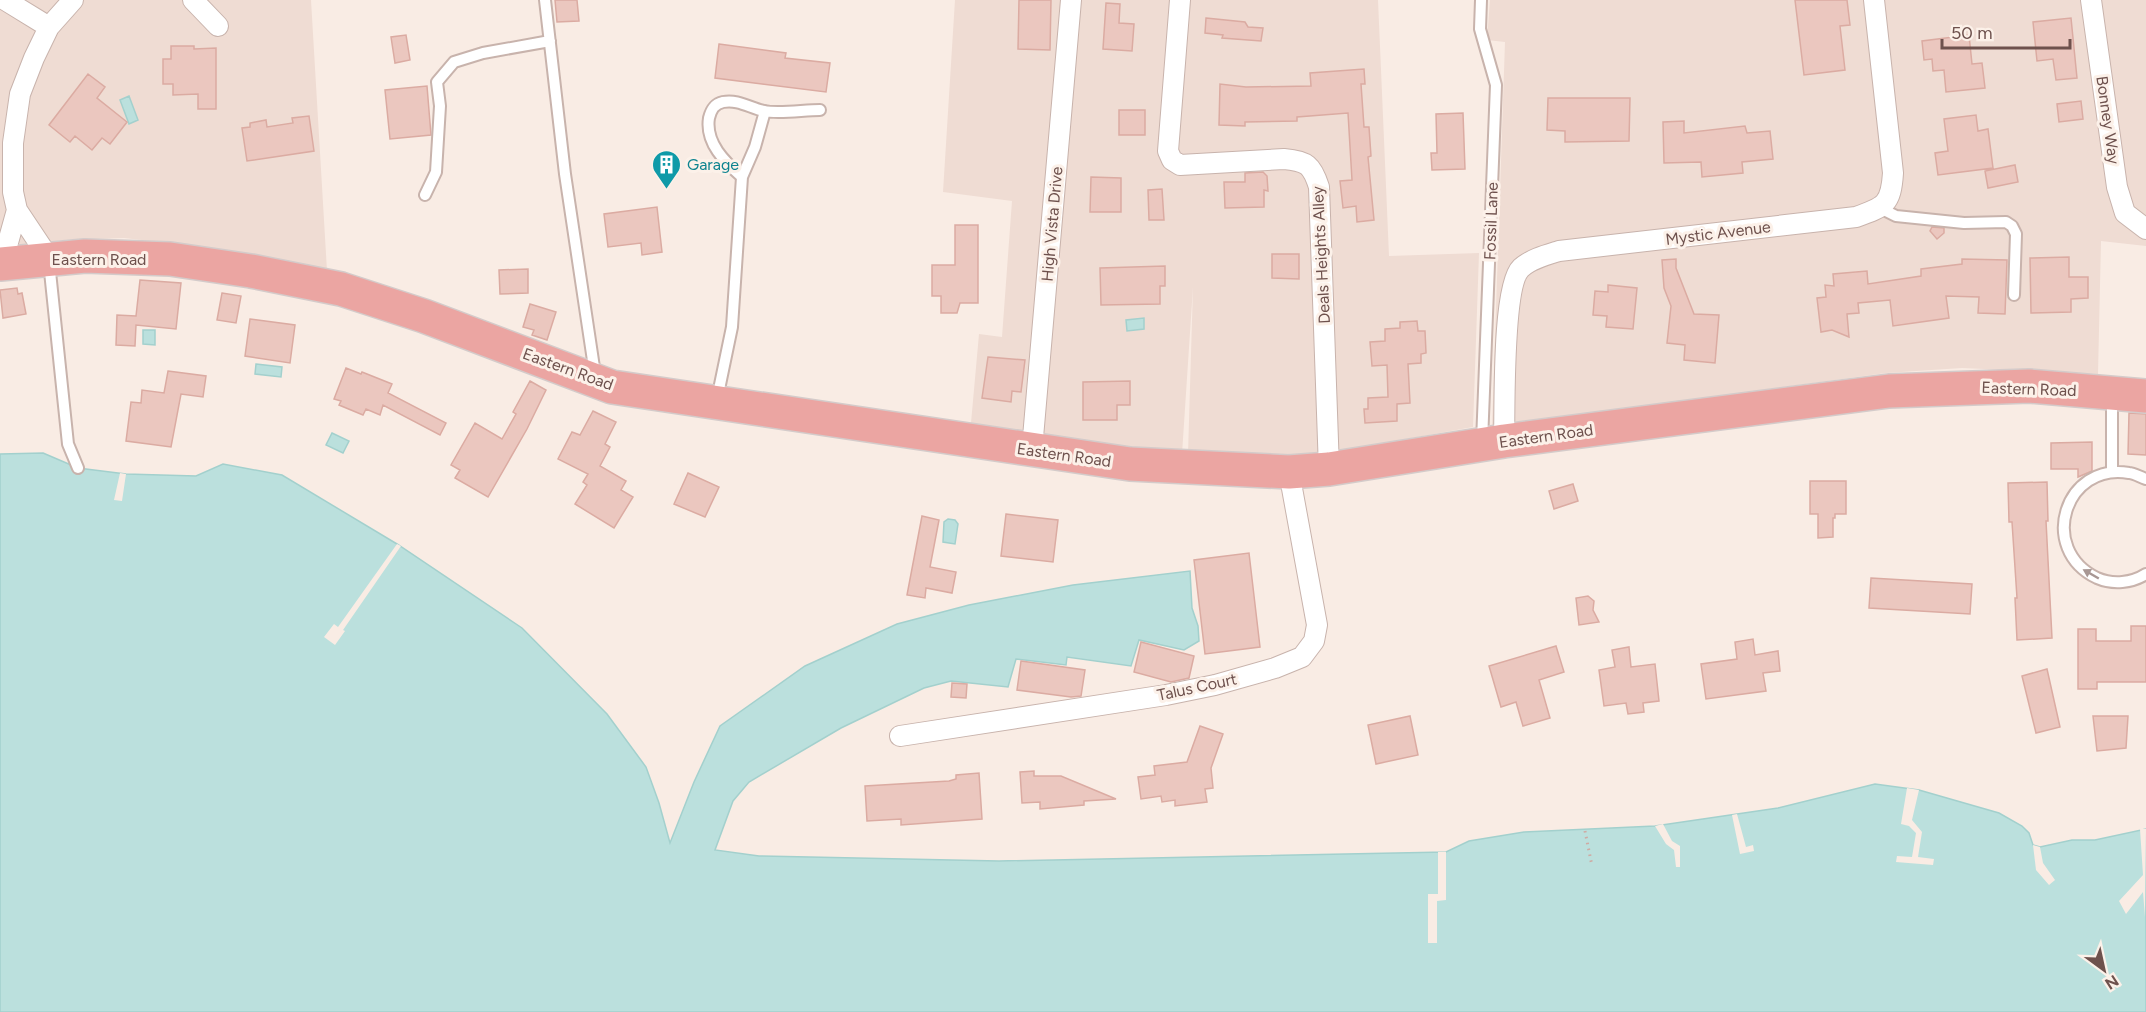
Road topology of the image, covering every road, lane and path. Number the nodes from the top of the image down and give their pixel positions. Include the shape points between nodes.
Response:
1 (5, 0) edge
2 (73, 0) edge
3 (193, 0) edge
4 (545, 0) edge
5 (1071, 0) edge
6 (1179, 0) edge
7 (1481, 0) edge
8 (1874, 0) edge
9 (2091, 0) edge
10 (218, 26) dead end
11 (49, 27) junction
12 (550, 40) junction
13 (820, 110) dead end
14 (765, 111) junction
15 (742, 177) junction
16 (425, 195) dead end
17 (1880, 208) junction
18 (16, 210) junction
19 (2146, 228) edge
20 (49, 258) junction
21 (1, 264) edge
22 (2014, 295) dead end
23 (596, 381) junction
24 (2112, 393) junction
25 (2146, 396) edge
26 (716, 403) junction
27 (1493, 443) junction
28 (1032, 449) junction
29 (78, 468) dead end
30 (1329, 469) junction
31 (1289, 472) junction
32 (2112, 472) junction
33 (2146, 479) edge
34 (2146, 574) edge
35 (900, 736) dead end
36 (1585, 831) dead end
37 (1592, 866) dead end

1 - 11 street
2 - 11 street
3 - 10 street
4 - 12 lane
5 - 28 street, High Vista Drive
6 - 30 street, Deals Heights Alley via 1168,151 1172,160 1180,165 1300,161 1313,169 1319,187
7 - 27 lane, Fossil Lane via 1480,29 1496,84
8 - 17 street via 1893,172 1891,193
9 - 19 street, Bonney Way via 2117,187 2125,213
11 - 18 street via 20,94 13,143
12 - 16 lane via 454,62 437,82 441,106 436,172
12 - 23 lane via 565,174
13 - 14 lane
14 - 15 lane
14 - 15 lane via 731,101 720,103 710,112 710,138 722,158
15 - 26 lane via 732,327
17 - 22 lane via 1907,218 2006,222 2016,234
17 - 27 street, Mystic Avenue via 1856,217 1559,251 1531,261 1520,268 1513,281
18 - 20 street
18 - 21 street
20 - 21 highway, Eastern Road
20 - 23 highway, Eastern Road via 170,259 341,289
20 - 29 lane via 69,444
23 - 26 highway, Eastern Road via 612,387
24 - 25 highway, Eastern Road
24 - 27 highway, Eastern Road via 2029,386 1889,391
24 - 32 lane
26 - 28 highway, Eastern Road
27 - 30 highway, Eastern Road
28 - 31 highway, Eastern Road via 1130,464
30 - 31 highway, Eastern Road
31 - 35 street, Talus Court via 1317,625 1314,641 1302,657 1215,685 1166,695
32 - 33 lane via 2129,472
34 -> 32 lane via 2123,582 2104,580 2086,572 2073,559 2065,542 2063,523 2078,489
36 - 37 path

